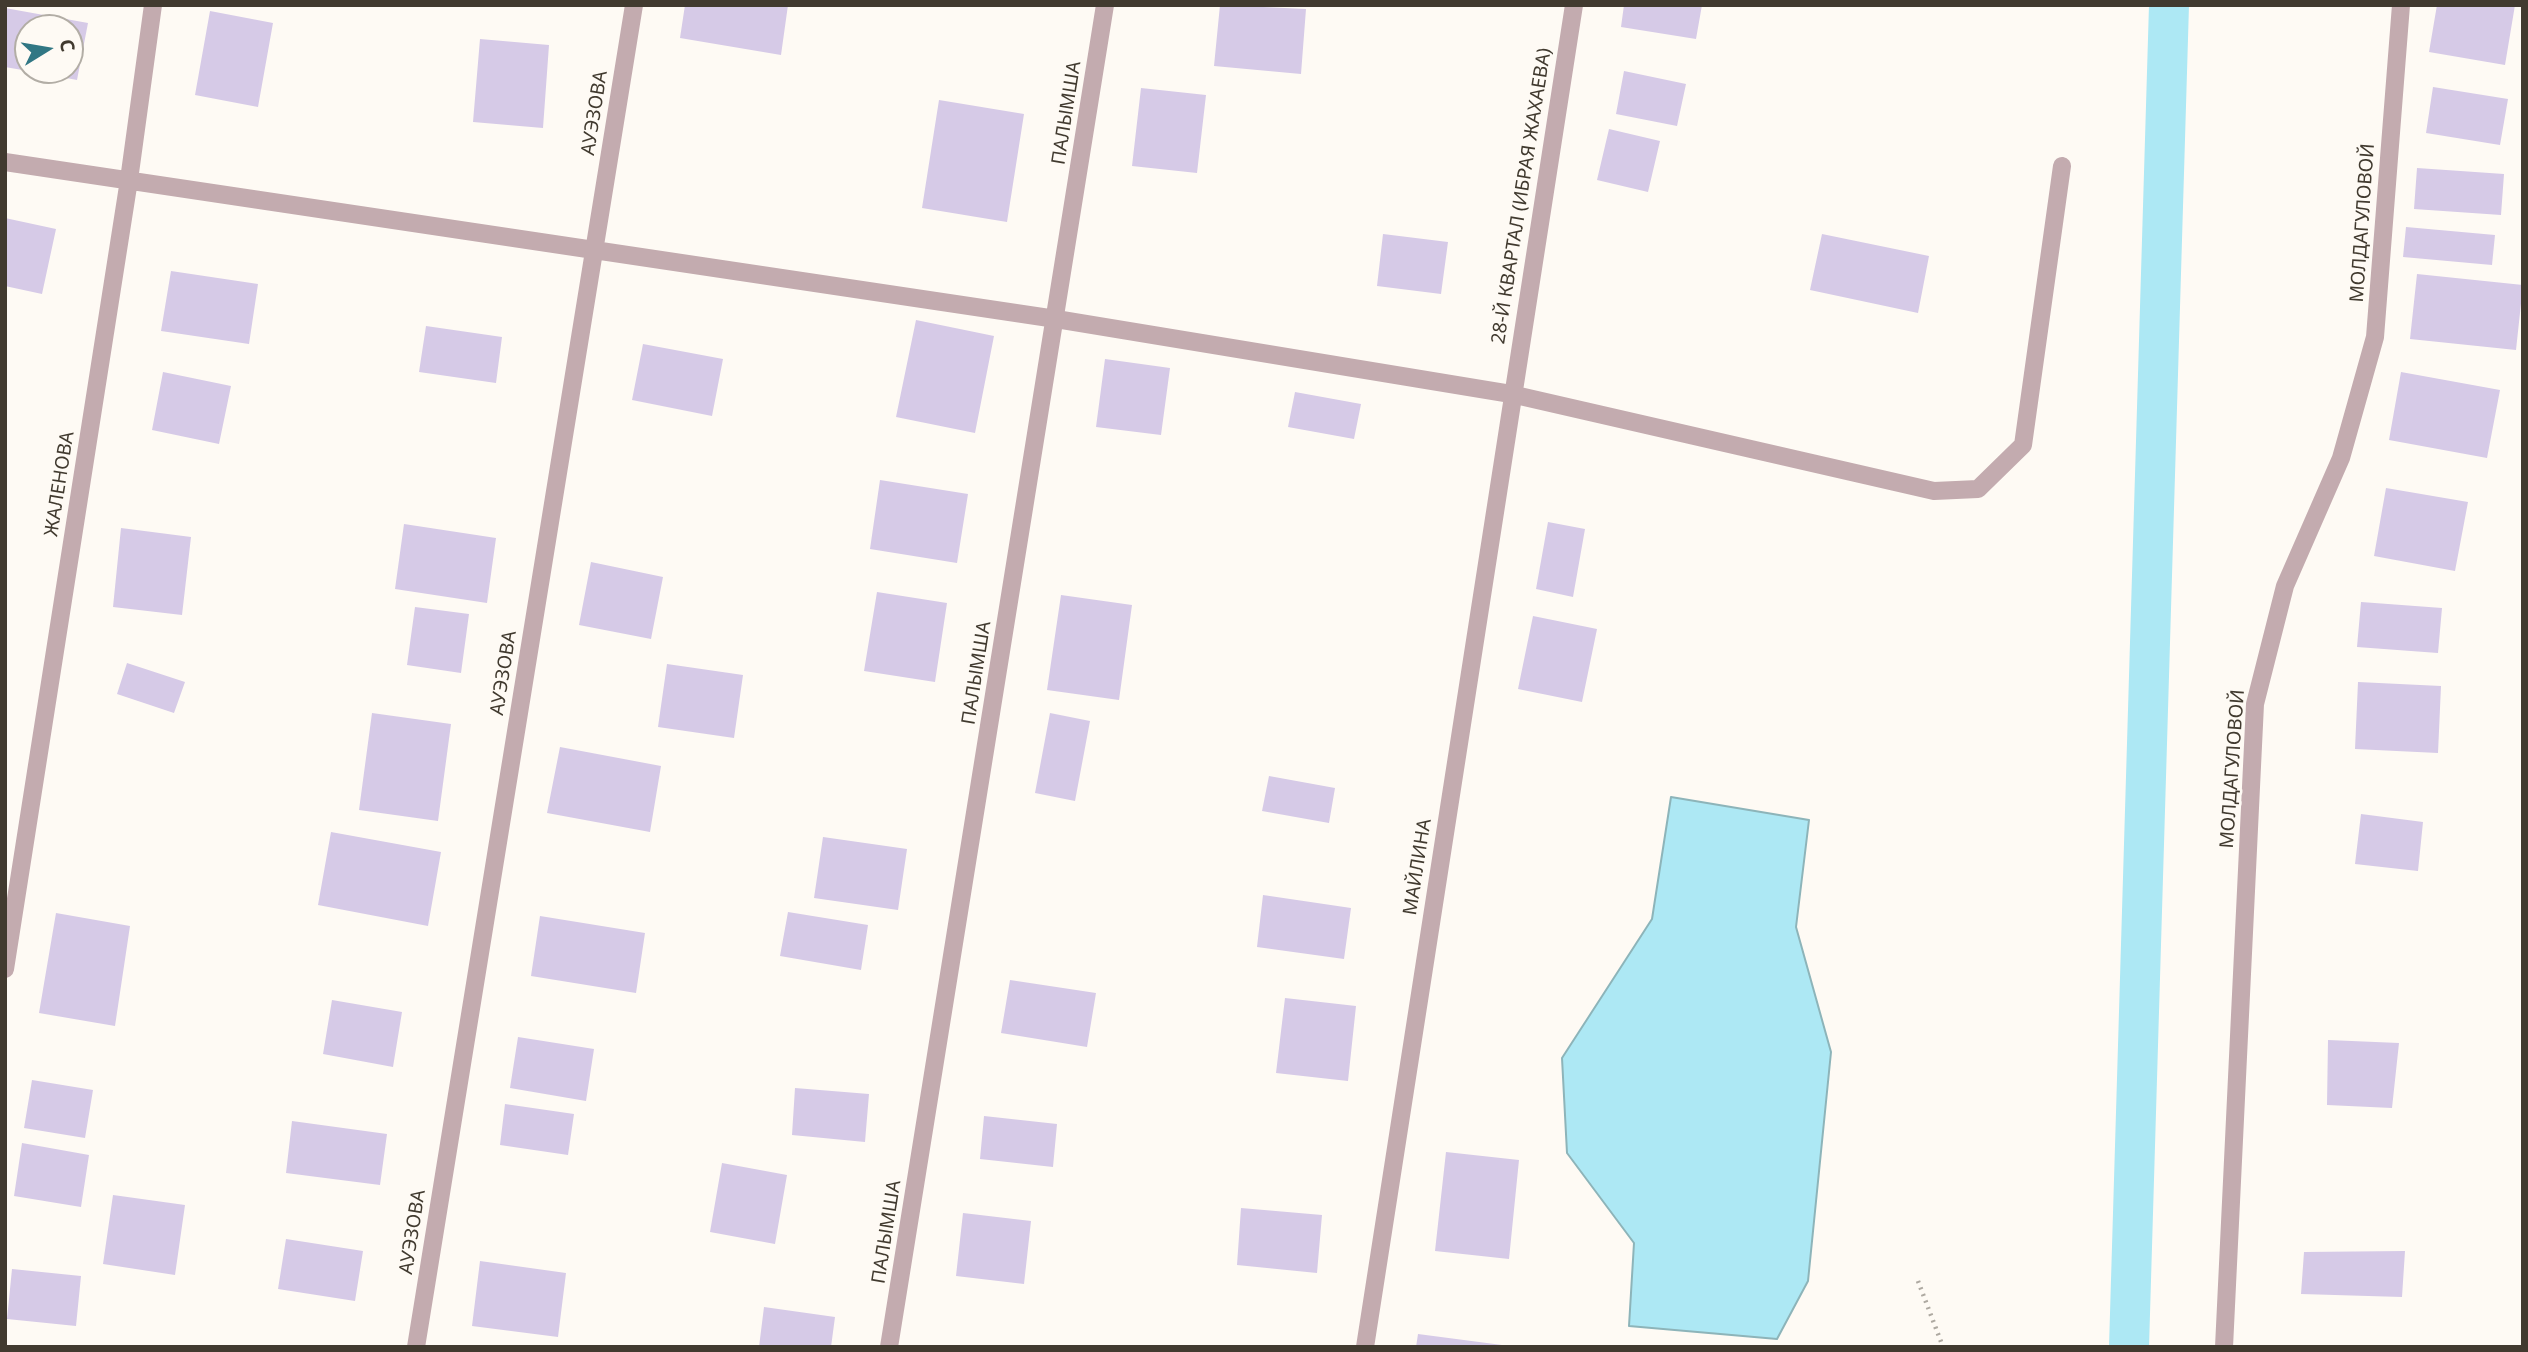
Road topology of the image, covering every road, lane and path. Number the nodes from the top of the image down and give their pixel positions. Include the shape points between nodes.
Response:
1 (153, 5) edge
2 (634, 5) edge
3 (1105, 5) edge
4 (1574, 5) edge
5 (2401, 5) edge
6 (5, 162) edge
7 (2062, 166) dead end
8 (129, 180) junction
9 (594, 250) junction
10 (1056, 319) junction
11 (1511, 394) junction
12 (5, 969) edge
13 (1918, 1281) dead end
14 (416, 1347) edge
15 (889, 1347) edge
16 (1365, 1347) edge
17 (1943, 1347) edge
18 (2224, 1347) edge

1 - 8 street, ЖАЛЕНОВА
2 - 9 street, АУЭЗОВА
3 - 10 street, ПАЛЫМША
4 - 11 street, 28-Й КВАРТАЛ (ИБРАЯ ЖАХАЕВА)
5 - 18 street, МОЛДАГУЛОВОЙ via 2375,337 2341,458 2285,586 2255,704
6 - 8 street
7 - 11 street via 2023,445 1978,489 1934,491
8 - 9 street
8 - 12 street, ЖАЛЕНОВА
9 - 10 street
9 - 14 street, АУЭЗОВА
10 - 11 street
10 - 15 street, ПАЛЫМША
11 - 16 street, МАЙЛИНА
13 - 17 path

